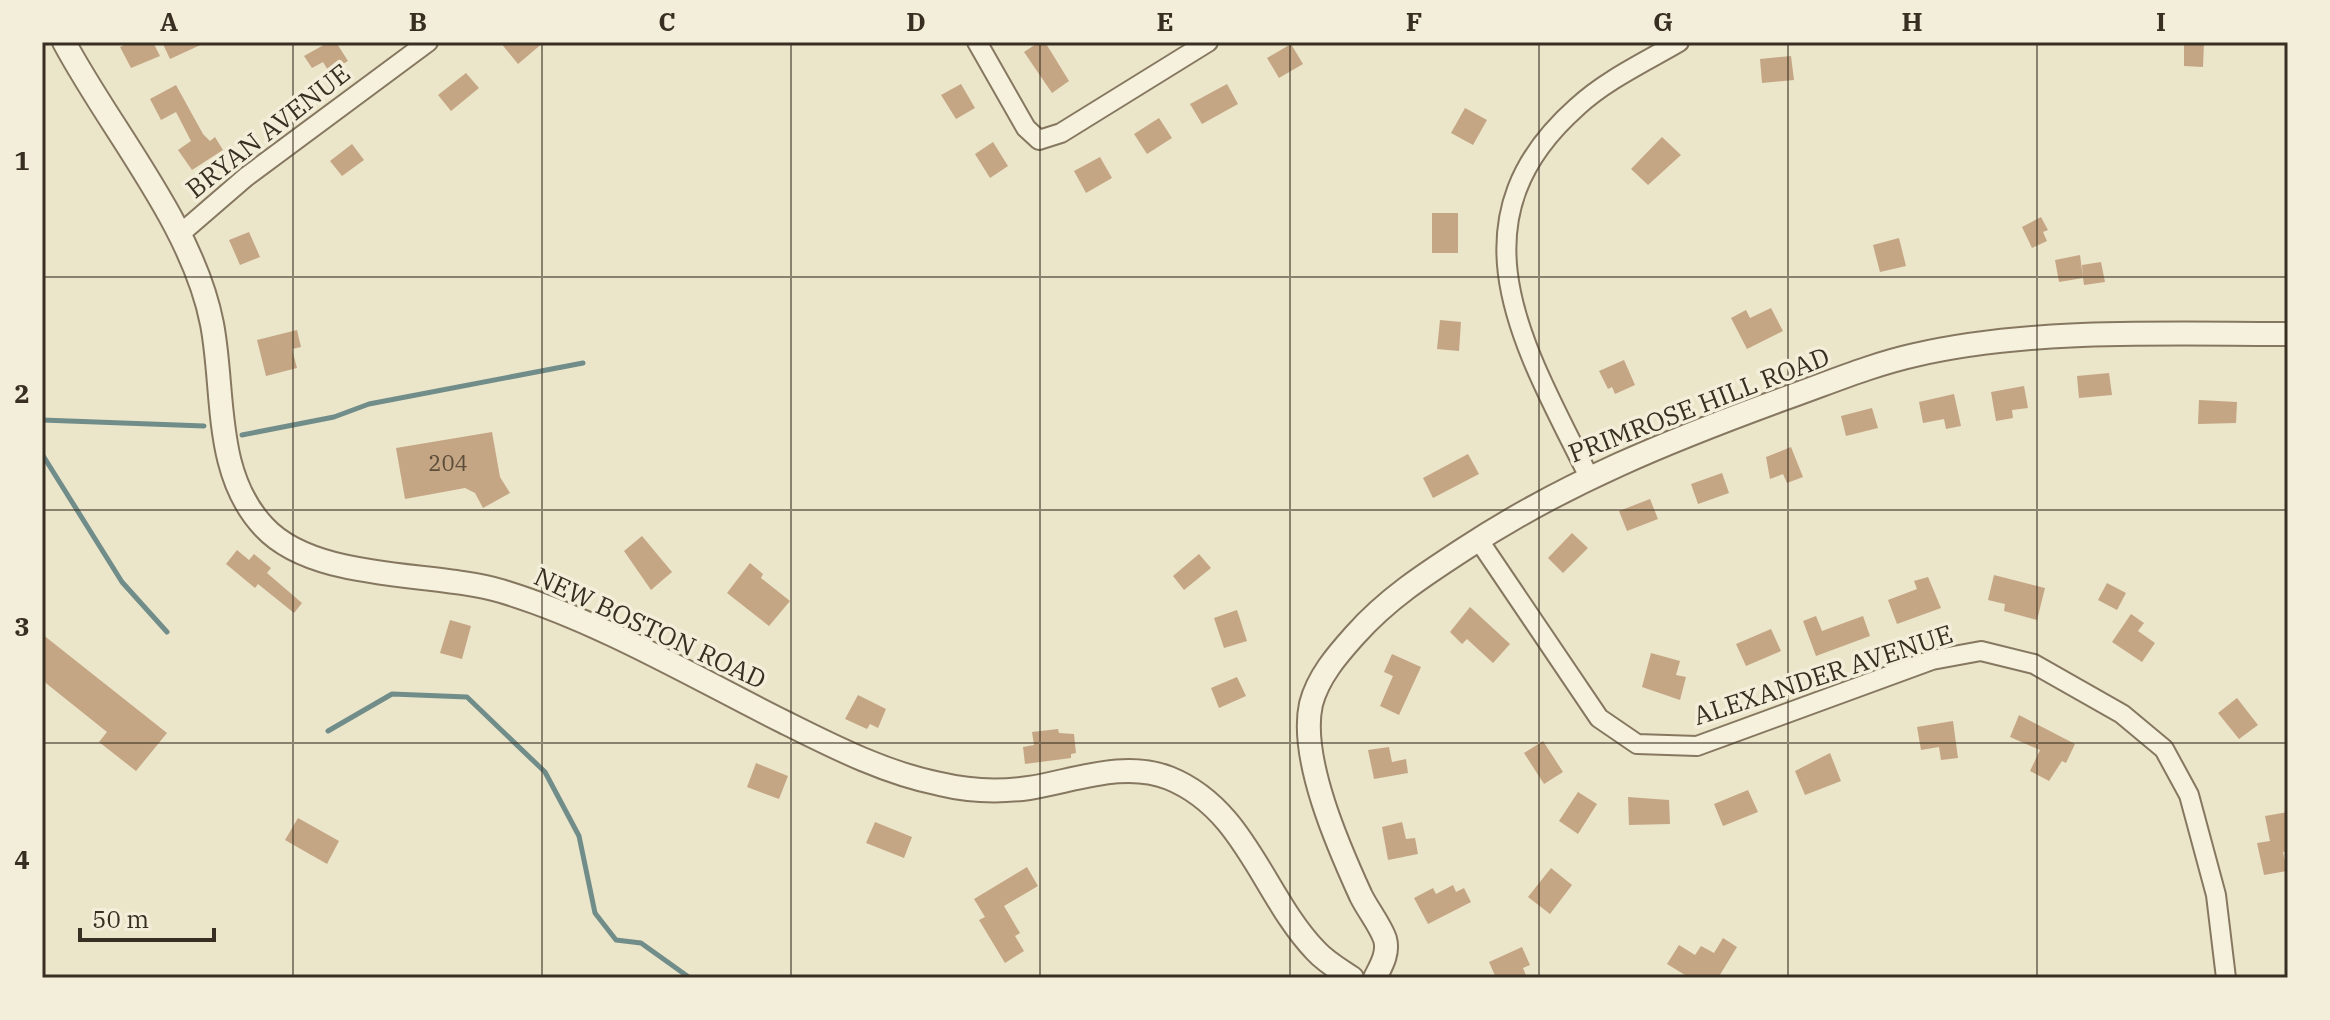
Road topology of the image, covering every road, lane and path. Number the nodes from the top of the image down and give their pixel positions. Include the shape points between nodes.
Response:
1 (64, 42) edge
2 (428, 42) edge
3 (977, 42) edge
4 (1679, 42) edge
5 (1201, 44) edge
6 (400, 50) edge
7 (180, 234) junction
8 (2288, 334) edge
9 (1589, 477) junction
10 (1478, 539) junction
11 (1352, 978) edge
12 (1375, 978) edge
13 (2226, 978) edge

1 - 7 street, NEW BOSTON ROAD
2 - 6 street, BRYAN AVENUE
3 - 5 street via 1026,128 1039,140 1061,133
4 - 9 street via 1605,86 1556,126 1537,152 1512,210 1507,241 1511,305 1533,364
6 - 7 street, BRYAN AVENUE
7 - 11 street, NEW BOSTON ROAD via 206,296 233,475 264,527 282,542 337,563 500,591 553,609 901,775 970,789 1022,789 1137,770 1167,777 1221,813 1317,952
8 - 9 street, PRIMROSE HILL ROAD via 1997,341 1913,355 1702,429
9 - 10 street, PRIMROSE HILL ROAD
10 - 12 street, PRIMROSE HILL ROAD via 1377,611 1329,666 1310,707 1320,790 1343,855 1384,937 1385,958
10 - 13 street, ALEXANDER AVENUE via 1599,718 1637,744 1697,746 1932,660 1981,651 2034,664 2122,714 2164,749 2189,795 2216,895

